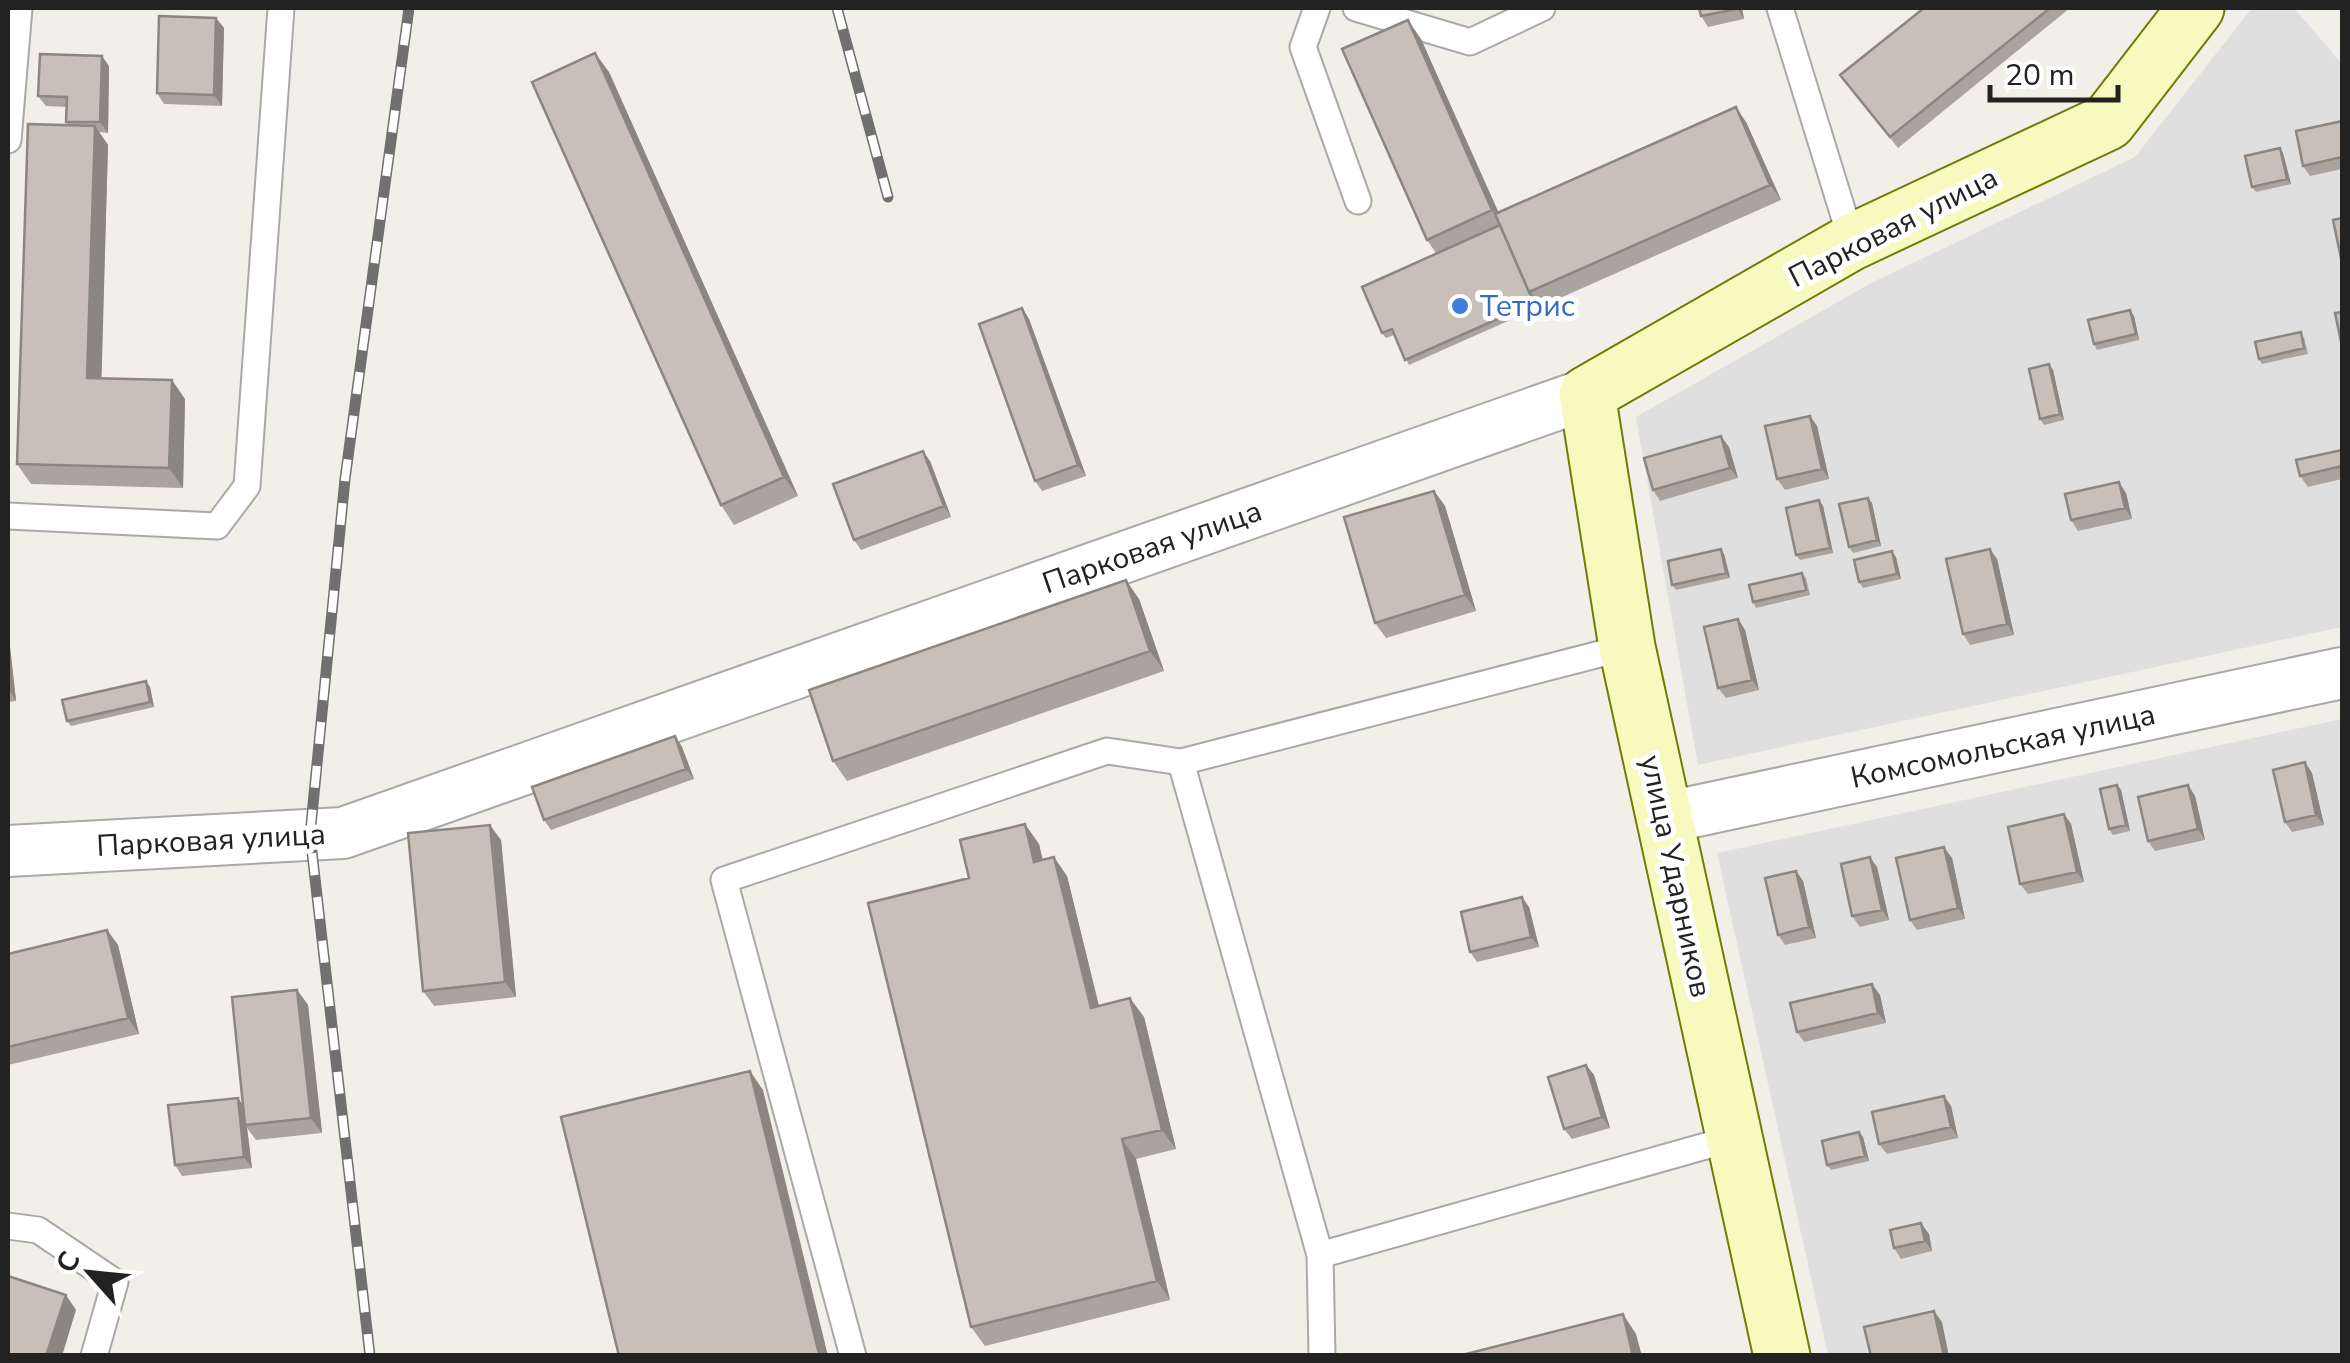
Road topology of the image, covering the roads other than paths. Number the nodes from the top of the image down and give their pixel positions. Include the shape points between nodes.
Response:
1 (19, 8) edge
2 (281, 8) edge
3 (1316, 8) edge
4 (1356, 8) edge
5 (1542, 8) edge
6 (1780, 8) edge
7 (2196, 8) edge
8 (8, 140) edge
9 (1358, 201) dead end
10 (1852, 242) junction
11 (1587, 394) junction
12 (8, 516) edge
13 (1626, 647) junction
14 (2342, 673) edge
15 (1181, 762) junction
16 (1664, 818) junction
17 (8, 851) edge
18 (1734, 1138) junction
19 (8, 1226) edge
20 (1320, 1255) junction
21 (94, 1356) edge
22 (854, 1356) edge
23 (1322, 1356) edge
24 (1782, 1356) edge

1 - 8 lane
2 - 12 lane via 248,486 217,526
3 - 9 lane via 1304,47
4 - 5 lane via 1470,42
6 - 10 lane
7 - 10 main road, Парковая улица via 2108,122
10 - 11 main road, Парковая улица
11 - 13 main road, улица Ударников
11 - 17 street, Парковая улица via 343,833
13 - 15 lane
13 - 16 main road, улица Ударников
14 - 16 street, Комсомольская улица
15 - 20 lane
15 - 22 lane via 1107,751 724,880
16 - 18 main road, улица Ударников
18 - 20 lane
18 - 24 main road, улица Ударников
19 - 21 lane via 38,1230 116,1282
20 - 23 lane

